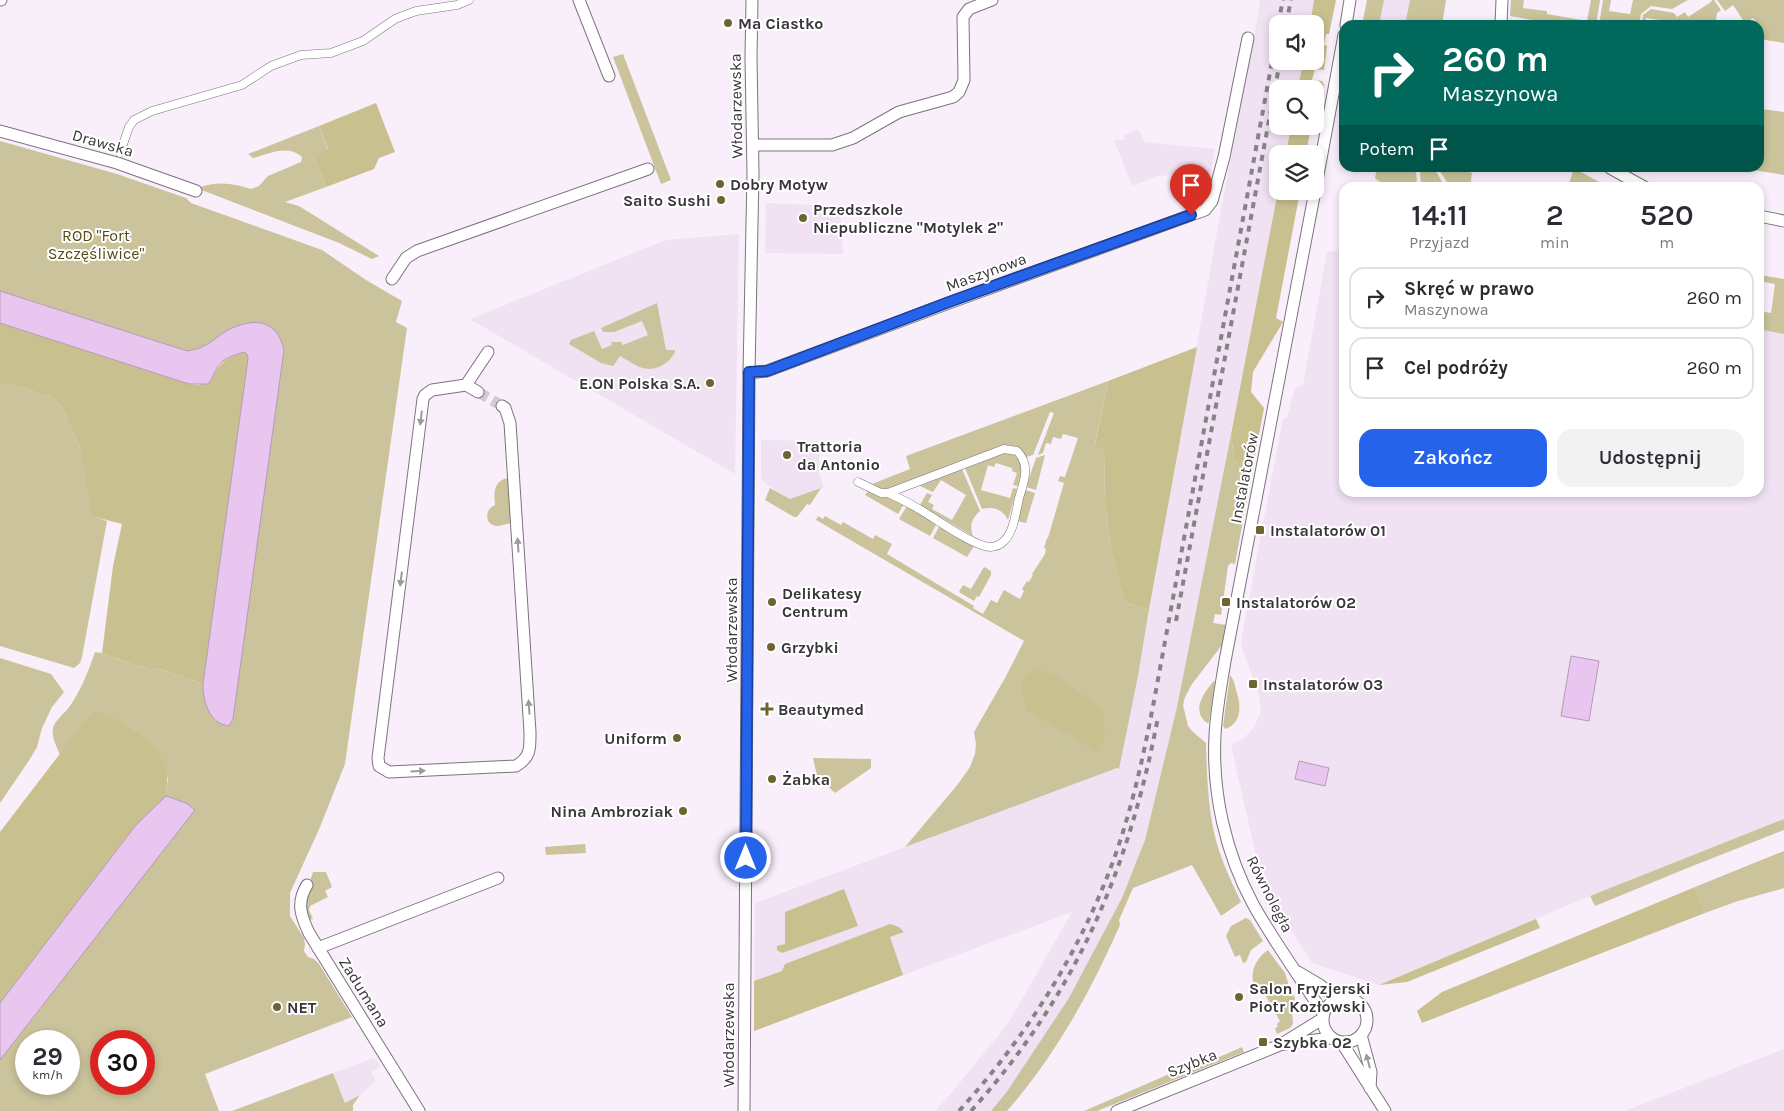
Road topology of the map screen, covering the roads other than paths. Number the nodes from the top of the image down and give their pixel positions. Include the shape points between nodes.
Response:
1 (469, 0) edge
2 (580, 0) edge
3 (752, 0) edge
4 (992, 0) edge
5 (1350, 0) edge
6 (1502, 0) edge
7 (1347, 20) edge
8 (1501, 20) edge
9 (1248, 38) dead end
10 (1339, 63) edge
11 (609, 76) dead end
12 (0, 131) edge
13 (753, 145) junction
14 (1324, 145) edge
15 (120, 154) dead end
16 (648, 169) dead end
17 (1617, 172) edge
18 (1635, 182) edge
19 (196, 191) dead end
20 (1313, 200) edge
21 (1764, 217) edge
22 (1784, 221) edge
23 (392, 279) dead end
24 (488, 352) dead end
25 (749, 372) junction
26 (466, 385) junction
27 (478, 392) tunnel mouth
28 (502, 406) tunnel mouth
29 (858, 482) dead end
30 (888, 492) junction
31 (1216, 772) joint
32 (498, 878) dead end
33 (307, 885) dead end
34 (318, 948) junction
35 (1293, 969) junction
36 (1337, 999) junction
37 (1323, 1016) junction
38 (1361, 1035) junction
39 (1331, 1038) junction
40 (1342, 1043) junction
41 (1280, 1045) junction
42 (1370, 1088) junction
43 (419, 1111) edge
44 (744, 1111) edge
45 (1117, 1111) edge
46 (1385, 1111) edge

1 - 15 street via 416,11 395,20 363,41 331,53 301,55 271,66 242,85 152,111 134,120
2 - 11 street
3 - 13 street, Włodarzewska
4 - 13 street via 969,9 963,17 964,80 953,97 899,112 852,138 832,145
5 - 7 street
6 - 8 street
9 - 25 street, Maszynowa via 1224,157 1212,201 1205,210 767,371
10 - 14 street, Instalatorów
12 - 19 street, Drawska via 117,163
13 - 25 street, Włodarzewska
16 - 23 street via 416,251 406,258
17 - 18 street
20 - 31 street, Instalatorów via 1225,661 1216,724
21 - 22 street
24 - 26 street
25 - 44 street, Włodarzewska
26 - 27 street
26 -> 28 street via 432,390 423,399 378,758 379,766 389,772 516,766 528,755 530,732 510,423
29 - 30 street via 881,493
30 - 30 street via 1004,449 1017,451 1025,466 1010,532 1004,541 993,547 974,542
31 - 35 street, Równoległa via 1222,818 1234,862 1253,904
32 - 34 street
33 - 34 street, Zadumana via 301,895 301,913
34 - 43 street, Zadumana
35 - 36 street, Równoległa
35 - 37 street, Równoległa
36 - 37 street via 1331,1002
36 - 38 street via 1356,1001 1362,1007 1367,1022
37 - 39 street via 1324,1030
37 - 41 street, Szybka
38 - 40 street
42 -> 38 street via 1371,1072
39 - 40 street
39 - 41 street, Szybka
40 - 42 street
41 - 45 street, Szybka
42 - 46 street

